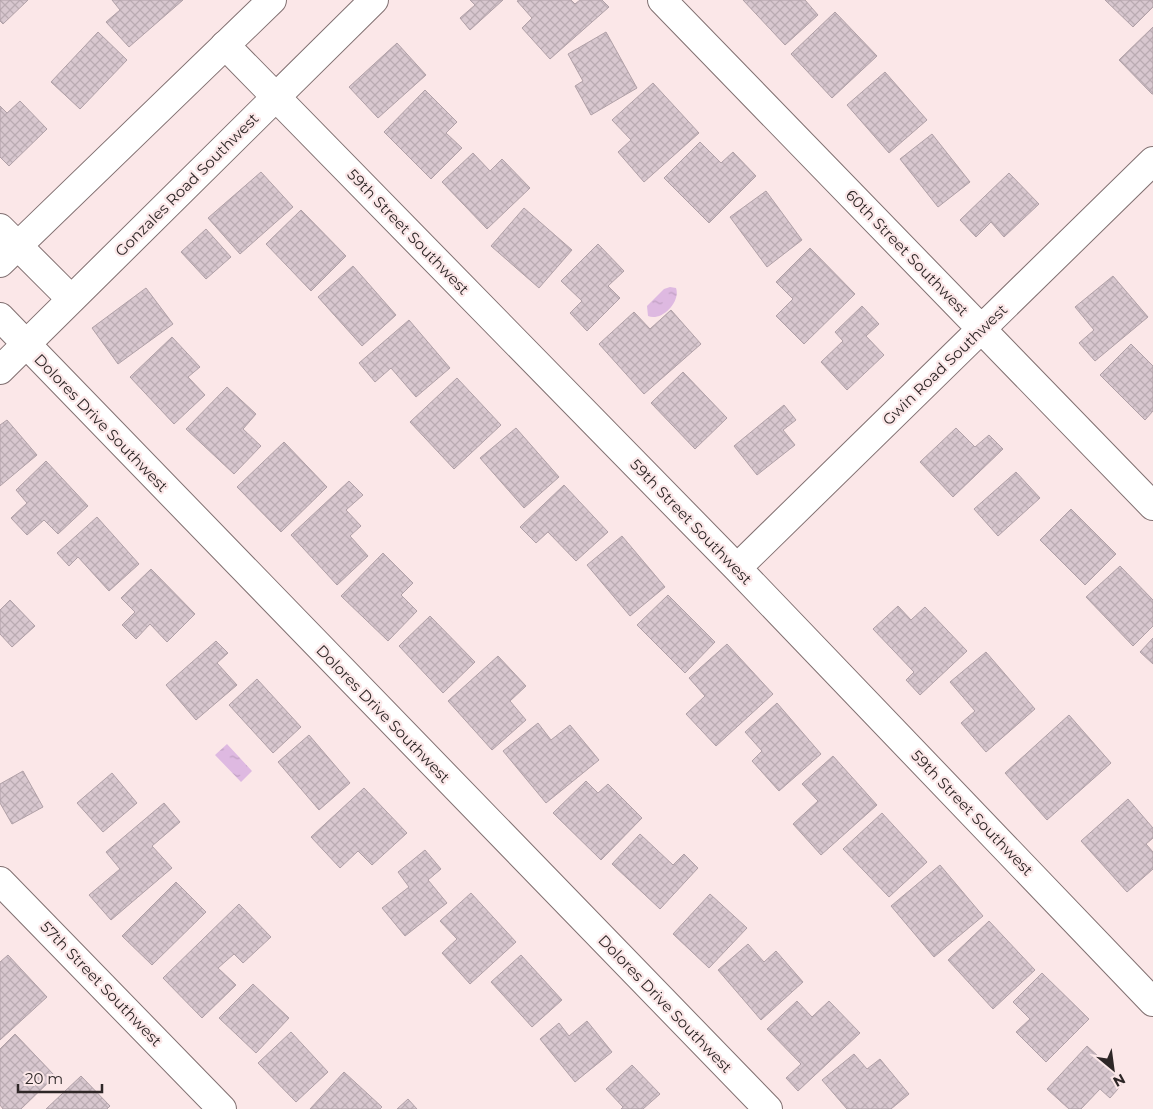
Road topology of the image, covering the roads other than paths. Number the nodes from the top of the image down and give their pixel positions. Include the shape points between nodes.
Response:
1 (272, 0) edge
2 (374, 0) edge
3 (662, 0) edge
4 (225, 45) junction
5 (275, 97) junction
6 (1153, 161) edge
7 (6, 245) edge
8 (71, 299) junction
9 (0, 317) edge
10 (980, 330) junction
11 (26, 345) junction
12 (0, 370) edge
13 (1153, 506) edge
14 (737, 568) junction
15 (0, 881) edge
16 (1153, 1002) edge
17 (222, 1109) edge
18 (768, 1109) edge

1 - 4 street
2 - 5 street, Gonzales Road Southwest
3 - 10 street, 60th Street Southwest
4 - 5 street, 59th Street Southwest
4 - 7 street
5 - 8 street, Gonzales Road Southwest
5 - 14 street, 59th Street Southwest
6 - 10 street, Gwin Road Southwest
7 - 8 street
8 - 11 street, Gonzales Road Southwest
9 - 11 street, Dolores Drive Southwest
10 - 13 street, 60th Street Southwest
10 - 14 street, Gwin Road Southwest
11 - 12 street, Gonzales Road Southwest
11 - 18 street, Dolores Drive Southwest
14 - 16 street, 59th Street Southwest
15 - 17 street, 57th Street Southwest

